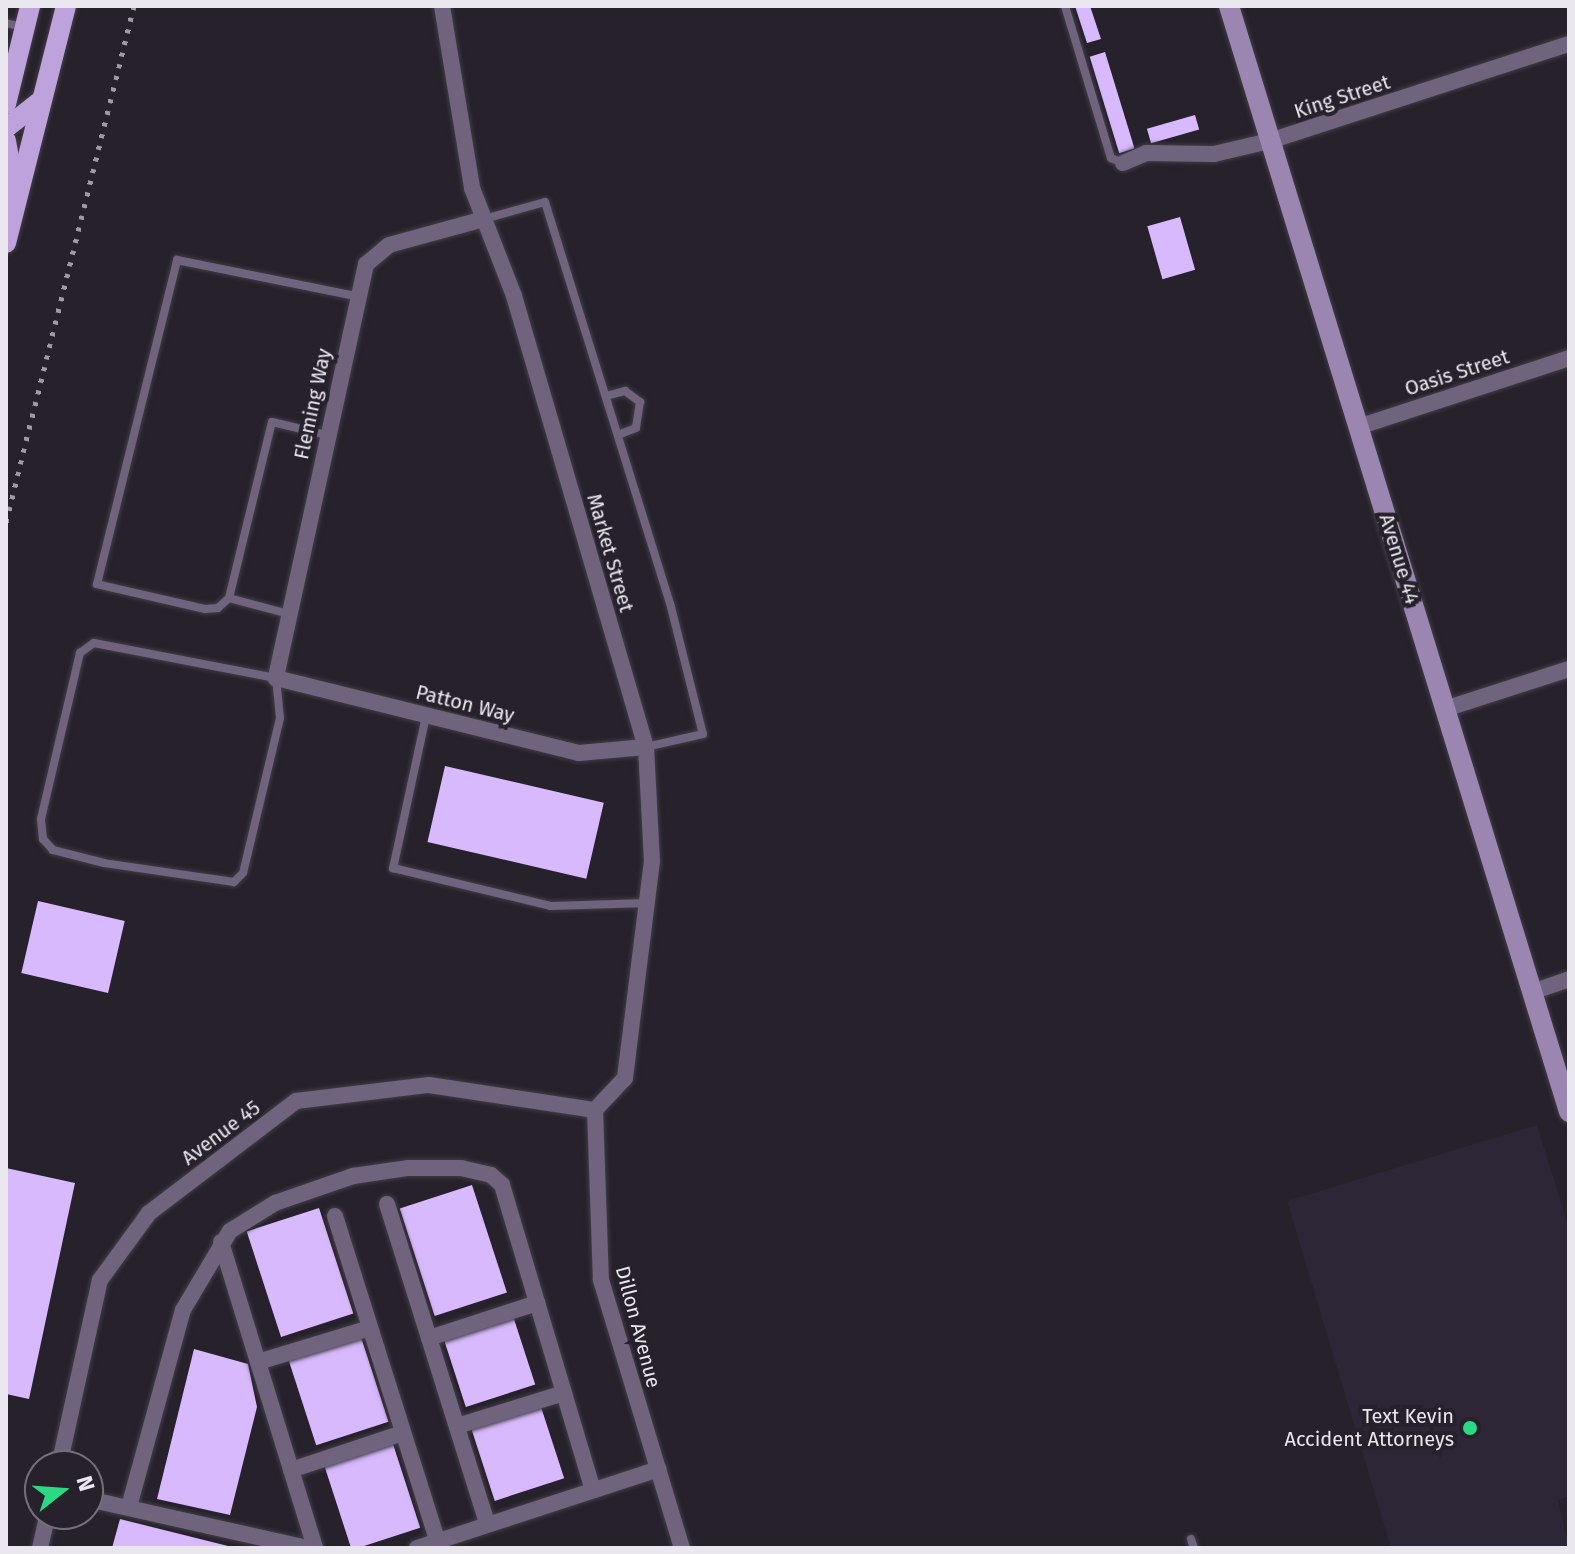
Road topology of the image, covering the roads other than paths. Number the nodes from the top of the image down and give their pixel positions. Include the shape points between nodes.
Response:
1 (30, 6) edge
2 (66, 6) edge
3 (442, 6) edge
4 (1065, 6) edge
5 (1229, 6) edge
6 (15, 26) edge
7 (1569, 44) edge
8 (43, 97) junction
9 (6, 104) edge
10 (6, 128) edge
11 (6, 141) edge
12 (1270, 141) junction
13 (1123, 163) joint
14 (6, 190) edge
15 (484, 219) junction
16 (6, 243) edge
17 (356, 296) junction
18 (1569, 358) edge
19 (606, 396) junction
20 (1358, 427) junction
21 (327, 435) junction
22 (618, 435) junction
23 (229, 598) junction
24 (290, 614) junction
25 (1569, 669) edge
26 (276, 678) junction
27 (1445, 709) junction
28 (426, 715) junction
29 (646, 747) junction
30 (647, 903) junction
31 (1569, 979) edge
32 (1532, 992) junction
33 (595, 1110) junction
34 (1569, 1112) edge
35 (387, 1204) dead end
36 (335, 1216) dead end
37 (221, 1242) junction
38 (537, 1303) junction
39 (370, 1328) junction
40 (429, 1338) junction
41 (258, 1362) junction
42 (564, 1393) junction
43 (457, 1426) junction
44 (403, 1433) junction
45 (63, 1450) edge
46 (658, 1469) junction
47 (291, 1470) junction
48 (593, 1490) junction
49 (104, 1502) edge
50 (129, 1507) junction
51 (487, 1523) junction
52 (437, 1540) junction
53 (308, 1548) edge
54 (315, 1548) edge
55 (417, 1548) edge
56 (682, 1548) edge

1 - 6 main road
2 - 8 main road
3 - 15 street, Market Street via 472,188
4 - 13 lane via 1111,158
5 - 12 street, Avenue 44
6 - 9 main road
7 - 12 street, King Street
8 - 10 main road via 24,120
8 - 16 main road
11 - 14 main road via 11,170
12 - 13 street, King Street via 1214,154 1146,153
12 - 20 street, Avenue 44
15 - 17 street, Fleming Way via 389,245 366,264
15 - 19 lane via 545,202
15 - 29 street, Market Street via 514,296
17 - 21 street, Fleming Way
17 - 23 lane via 177,260 97,584 205,609 218,608
18 - 20 street, Oasis Street
19 - 22 lane
19 - 22 lane via 625,391 640,402 636,428
20 - 27 street, Avenue 44
21 - 23 lane via 272,422
21 - 24 street, Fleming Way
22 - 29 lane via 703,734
23 - 24 lane
24 - 26 street, Fleming Way
25 - 27 street
26 - 26 lane via 280,718 243,873 234,882 104,863 53,850 43,839 41,819 85,646 117,645 207,670
26 - 28 street, Patton Way
27 - 32 street, Avenue 44
28 - 29 street, Patton Way via 579,753
28 - 30 lane via 393,868 551,906
29 - 30 street, Market Street via 652,861
30 - 33 street, Market Street via 625,1078
31 - 32 street
32 - 34 street, Avenue 44
33 - 45 street, Avenue 45 via 429,1085 296,1101 149,1213 100,1280
33 - 46 street, Dillon Avenue via 601,1280
35 - 40 street
36 - 39 street
37 - 38 street via 275,1203 353,1176 461,1168 491,1175 502,1185
37 - 41 street
37 - 50 street via 183,1310
38 - 40 street
38 - 42 street
39 - 41 street
39 - 44 street
40 - 43 street
41 - 47 street
42 - 43 street
42 - 48 street
43 - 51 street
44 - 47 street
44 - 52 street
46 - 48 street
46 - 56 street, Dillon Avenue
47 - 54 street
48 - 51 street
49 - 50 street
50 - 53 street
51 - 52 street
52 - 55 street

